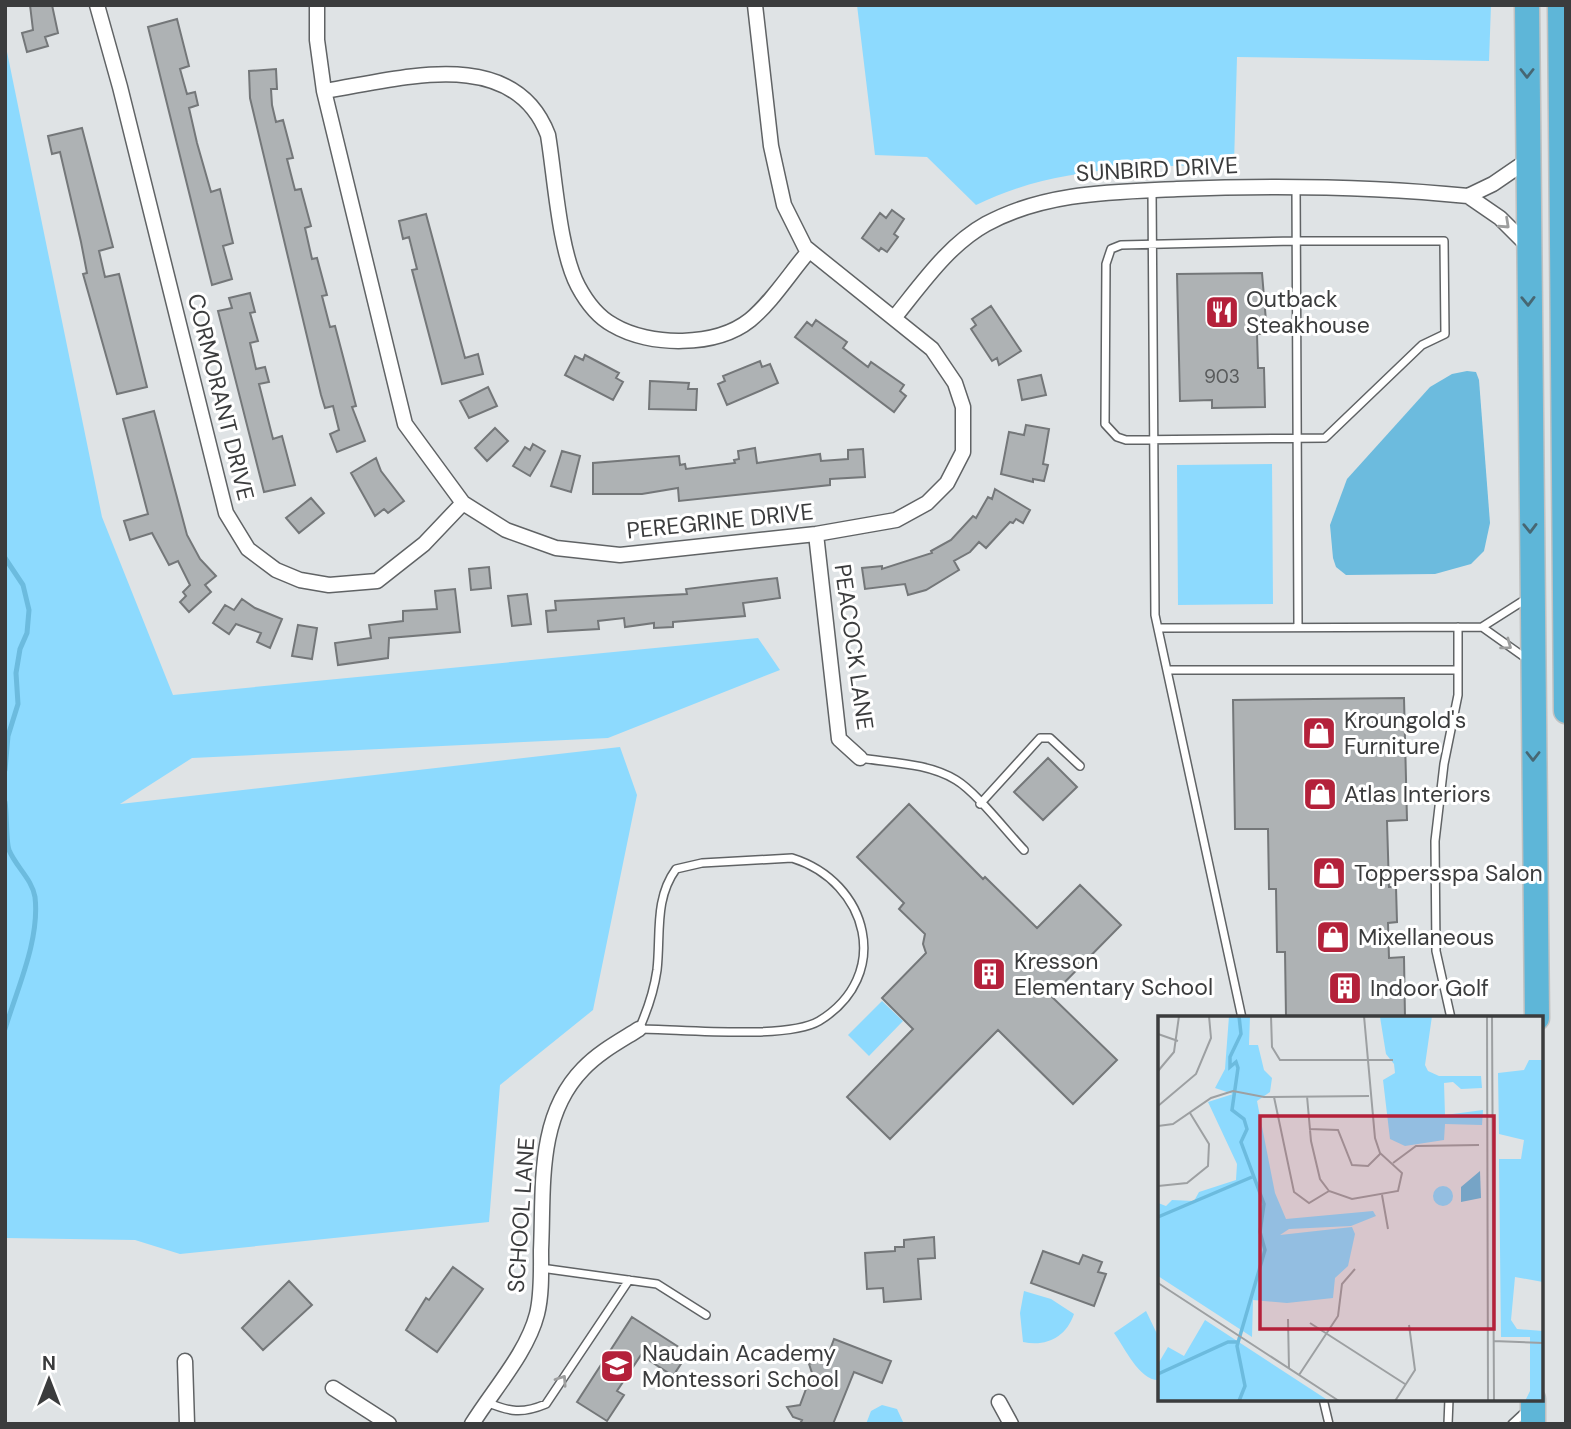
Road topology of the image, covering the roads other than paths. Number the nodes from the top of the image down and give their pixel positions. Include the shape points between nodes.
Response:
1 (97, 5) edge
2 (317, 5) edge
3 (755, 5) edge
4 (1527, 5) edge
5 (1560, 5) edge
6 (1563, 81) edge
7 (324, 91) junction
8 (1563, 148) edge
9 (1528, 160) junction
10 (1296, 185) junction
11 (1152, 190) junction
12 (1468, 196) junction
13 (1296, 241) junction
14 (1153, 244) junction
15 (1527, 246) junction
16 (809, 251) junction
17 (894, 318) junction
18 (1297, 438) junction
19 (1154, 440) junction
20 (463, 503) junction
21 (816, 534) junction
22 (1531, 596) junction
23 (1298, 626) junction
24 (1458, 627) junction
25 (1482, 627) junction
26 (1157, 628) junction
27 (1532, 663) junction
28 (1167, 670) junction
29 (1458, 670) junction
30 (1566, 711) edge
31 (860, 758) joint
32 (1080, 766) dead end
33 (980, 804) junction
34 (1024, 850) dead end
35 (1241, 1016) edge
36 (1451, 1016) edge
37 (1537, 1016) edge
38 (639, 1029) junction
39 (541, 1268) junction
40 (629, 1280) junction
41 (706, 1315) dead end
42 (185, 1360) dead end
43 (333, 1388) dead end
44 (1324, 1401) edge
45 (1449, 1401) edge
46 (486, 1402) junction
47 (999, 1402) dead end
48 (187, 1424) edge
49 (389, 1424) edge
50 (472, 1424) edge
51 (1011, 1424) edge
52 (1329, 1424) edge
53 (1448, 1424) edge

1 - 20 street, CORMORANT DRIVE via 226,513 248,549 276,570 300,580 329,585 377,581 424,544
2 - 7 street, PEREGRINE DRIVE
3 - 16 street, PEREGRINE DRIVE via 771,146 784,205
4 -> 9 highway
5 - 6 highway
6 - 8 highway
7 - 16 street via 463,75 503,83 522,96 542,119 548,135 568,260 578,286 599,315 638,334 699,339 725,334 750,320
7 - 20 street, PEREGRINE DRIVE via 405,424
8 - 30 highway
9 - 12 street
9 - 15 highway
10 - 11 street, SUNBIRD DRIVE
10 - 12 street, SUNBIRD DRIVE
10 - 13 lane
11 - 14 lane
11 - 17 street, SUNBIRD DRIVE via 1057,198 983,225 952,250
12 -> 15 street, SUNBIRD DRIVE via 1500,218
13 - 14 lane
13 - 18 lane
13 - 18 lane via 1444,241 1445,334 1422,345 1325,438
14 - 19 lane
14 - 19 lane via 1116,246 1106,258 1105,424 1117,437
15 -> 22 highway
16 - 17 street, PEREGRINE DRIVE
17 - 21 street, PEREGRINE DRIVE via 932,349 956,383 963,407 963,452 947,483 927,503 896,520
18 - 19 lane
18 - 23 lane
19 - 26 lane
20 - 21 street, PEREGRINE DRIVE via 506,530 556,548 620,555
21 - 31 street, PEACOCK LANE via 839,739
22 - 25 lane
22 - 27 highway
23 - 24 lane
23 - 26 lane
24 - 25 lane
24 - 29 lane
25 -> 27 lane
26 - 28 lane
27 -> 37 highway
28 - 29 lane
28 - 35 lane
29 - 36 lane via 1435,841 1436,951
31 - 33 lane via 937,771 958,781
32 - 33 lane via 1050,738 1040,738
33 - 34 lane
38 - 38 lane via 792,1030 819,1021 847,995 859,972 863,952 856,910 829,874 792,859 702,863 676,869 664,885 657,971
38 - 39 street, SCHOOL LANE via 581,1071 561,1100 548,1131
39 - 40 lane
39 - 46 street, SCHOOL LANE via 537,1315 526,1341
40 - 41 lane via 657,1284
46 -> 40 lane via 511,1413 547,1404
42 - 48 street
43 - 49 street
44 - 52 lane
45 - 53 lane
46 - 50 street, SCHOOL LANE
47 - 51 street

